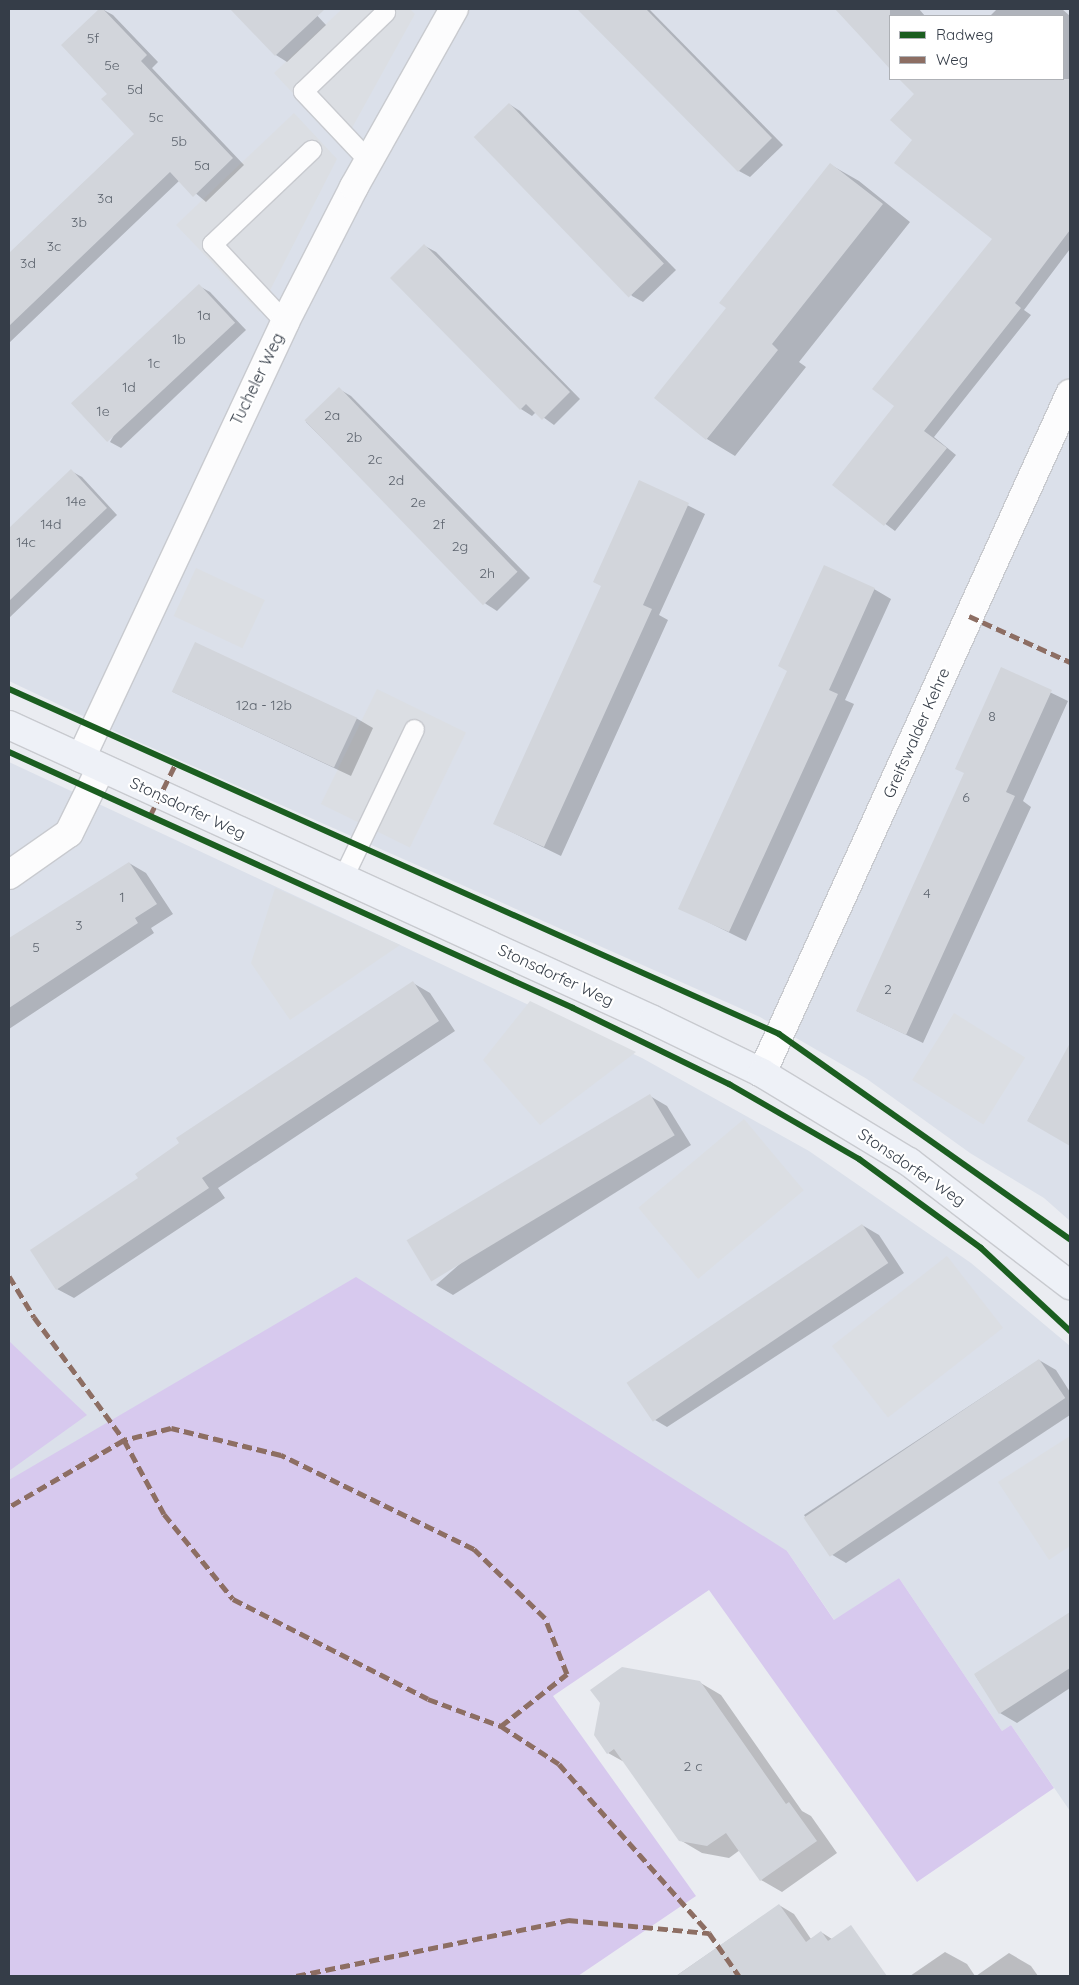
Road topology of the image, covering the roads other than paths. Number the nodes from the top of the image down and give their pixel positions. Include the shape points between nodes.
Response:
1 (385, 12) dead end
2 (447, 12) edge
3 (311, 150) dead end
4 (368, 160) junction
5 (285, 322) junction
6 (1070, 394) edge
7 (9, 725) edge
8 (414, 728) dead end
9 (91, 763) junction
10 (9, 875) edge
11 (343, 877) junction
12 (762, 1073) junction
13 (1070, 1284) edge

1 - 4 lane via 303,91
2 - 4 street, Tucheler Weg
3 - 5 lane via 212,244
4 - 5 street, Tucheler Weg
5 - 9 street, Tucheler Weg
6 - 12 street, Greifswalder Kehre
7 - 9 main road, Stonsdorfer Weg
8 - 11 lane
9 - 10 street, Tucheler Weg via 69,833
9 - 11 main road, Stonsdorfer Weg
11 - 12 main road, Stonsdorfer Weg
12 - 13 main road, Stonsdorfer Weg via 908,1162

